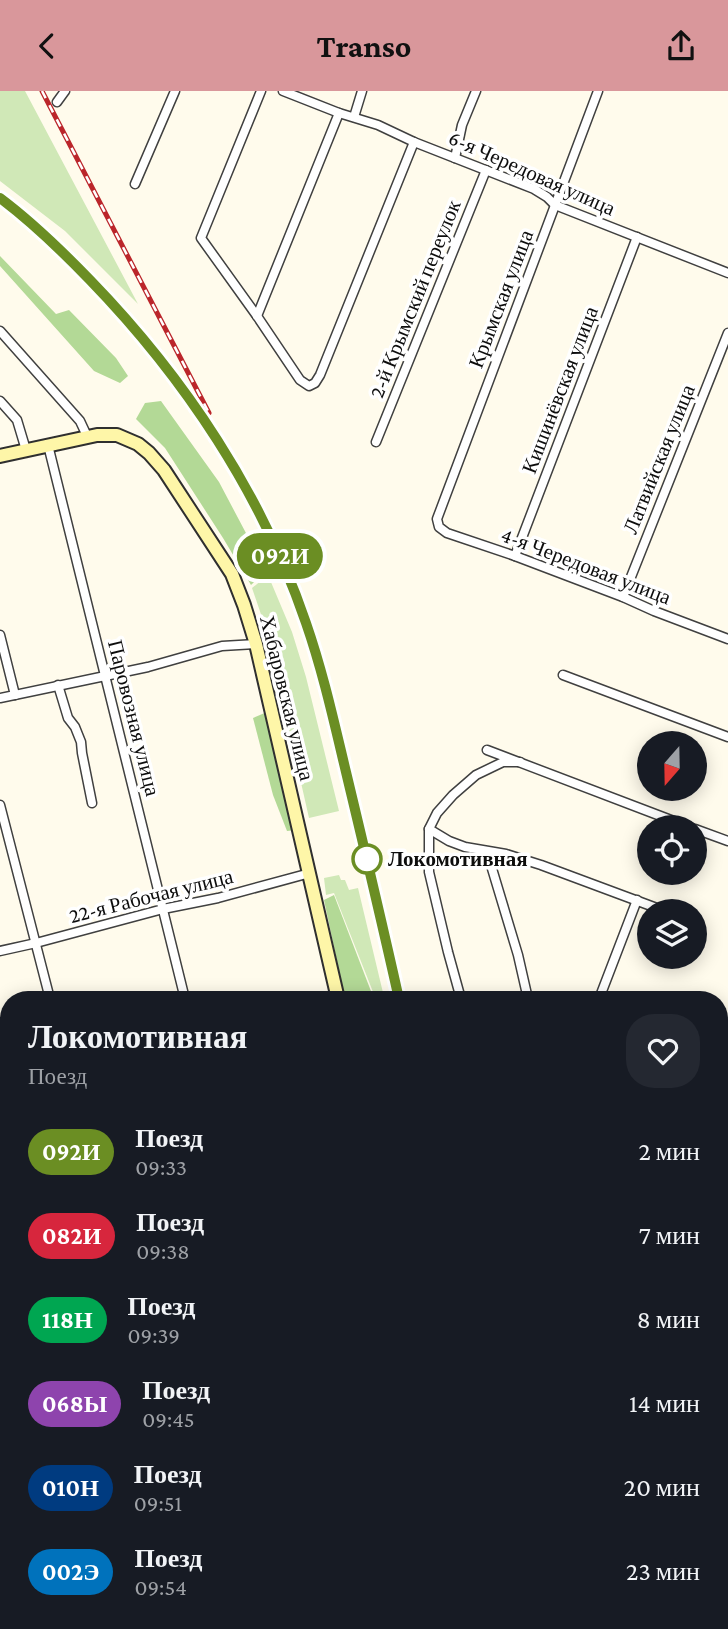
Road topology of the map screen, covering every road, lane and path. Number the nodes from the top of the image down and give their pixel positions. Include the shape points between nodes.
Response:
1 (65, 91) edge
2 (175, 91) edge
3 (261, 91) edge
4 (283, 91) edge
5 (362, 91) edge
6 (476, 91) edge
7 (598, 91) edge
8 (57, 102) dead end
9 (339, 113) junction
10 (354, 117) junction
11 (414, 142) junction
12 (455, 158) junction
13 (486, 170) junction
14 (135, 184) dead end
15 (555, 205) junction
16 (637, 237) junction
17 (728, 273) edge
18 (257, 316) junction
19 (0, 331) edge
20 (728, 333) edge
21 (0, 401) edge
22 (86, 436) junction
23 (376, 442) dead end
24 (48, 445) junction
25 (26, 450) junction
26 (0, 456) edge
27 (437, 519) joint
28 (515, 556) junction
29 (623, 597) junction
30 (728, 629) edge
31 (0, 635) edge
32 (726, 638) edge
33 (256, 644) junction
34 (106, 675) junction
35 (563, 675) dead end
36 (58, 685) junction
37 (15, 695) junction
38 (0, 698) edge
39 (728, 737) edge
40 (487, 750) dead end
41 (520, 762) junction
42 (92, 803) dead end
43 (0, 806) edge
44 (659, 815) edge
45 (429, 829) junction
46 (707, 833) edge
47 (728, 841) edge
48 (487, 852) junction
49 (310, 873) junction
50 (636, 900) joint
51 (163, 909) junction
52 (36, 943) junction
53 (0, 951) edge
54 (48, 991) edge
55 (183, 991) edge
56 (336, 991) edge
57 (459, 991) edge
58 (526, 991) edge
59 (602, 991) edge

1 - 8 street
2 - 14 street
3 - 18 street via 201,238
4 - 9 street, 6-я Чередовая улица
5 - 10 street
6 - 12 street
7 - 15 street, Крымская улица
9 - 10 street, 6-я Чередовая улица
9 - 18 street
10 - 11 street, 6-я Чередовая улица
11 - 12 street, 6-я Чередовая улица
11 - 18 street via 315,383 309,386 300,380
12 - 13 street, 6-я Чередовая улица
13 - 15 street, 6-я Чередовая улица via 534,189
13 - 23 street, 2-й Крымский переулок
15 - 16 street, 6-я Чередовая улица
15 - 27 street, Крымская улица
16 - 17 street, 6-я Чередовая улица
16 - 28 street, Кишинёвская улица
19 - 22 street via 80,421
20 - 29 street, Латвийская улица
21 - 25 street via 17,420
22 - 24 main road
22 - 33 main road, Хабаровская улица via 130,439 164,470 232,574
24 - 25 main road
24 - 34 street, Паровозная улица
25 - 26 main road
27 - 28 street, 4-я Чередовая улица via 447,533
28 - 29 street, 4-я Чередовая улица
29 - 32 street, 4-я Чередовая улица
30 - 32 street
31 - 37 street
33 - 34 street via 222,646
33 - 49 main road, Хабаровская улица
34 - 36 street
34 - 51 street, Паровозная улица
35 - 39 street
36 - 37 street
36 - 42 street via 81,742
37 - 38 street
40 - 41 street
41 - 44 street
41 - 45 street via 503,762 476,775 437,813
43 - 52 street
45 - 48 street via 449,841
45 - 57 street via 429,872
46 - 47 street
48 - 50 street via 541,865
48 - 58 street
49 - 51 street, 22-я Рабочая улица
49 - 56 main road, Хабаровская улица
50 - 59 street
51 - 52 street, 22-я Рабочая улица
51 - 55 street, Паровозная улица
52 - 53 street, 22-я Рабочая улица
52 - 54 street

